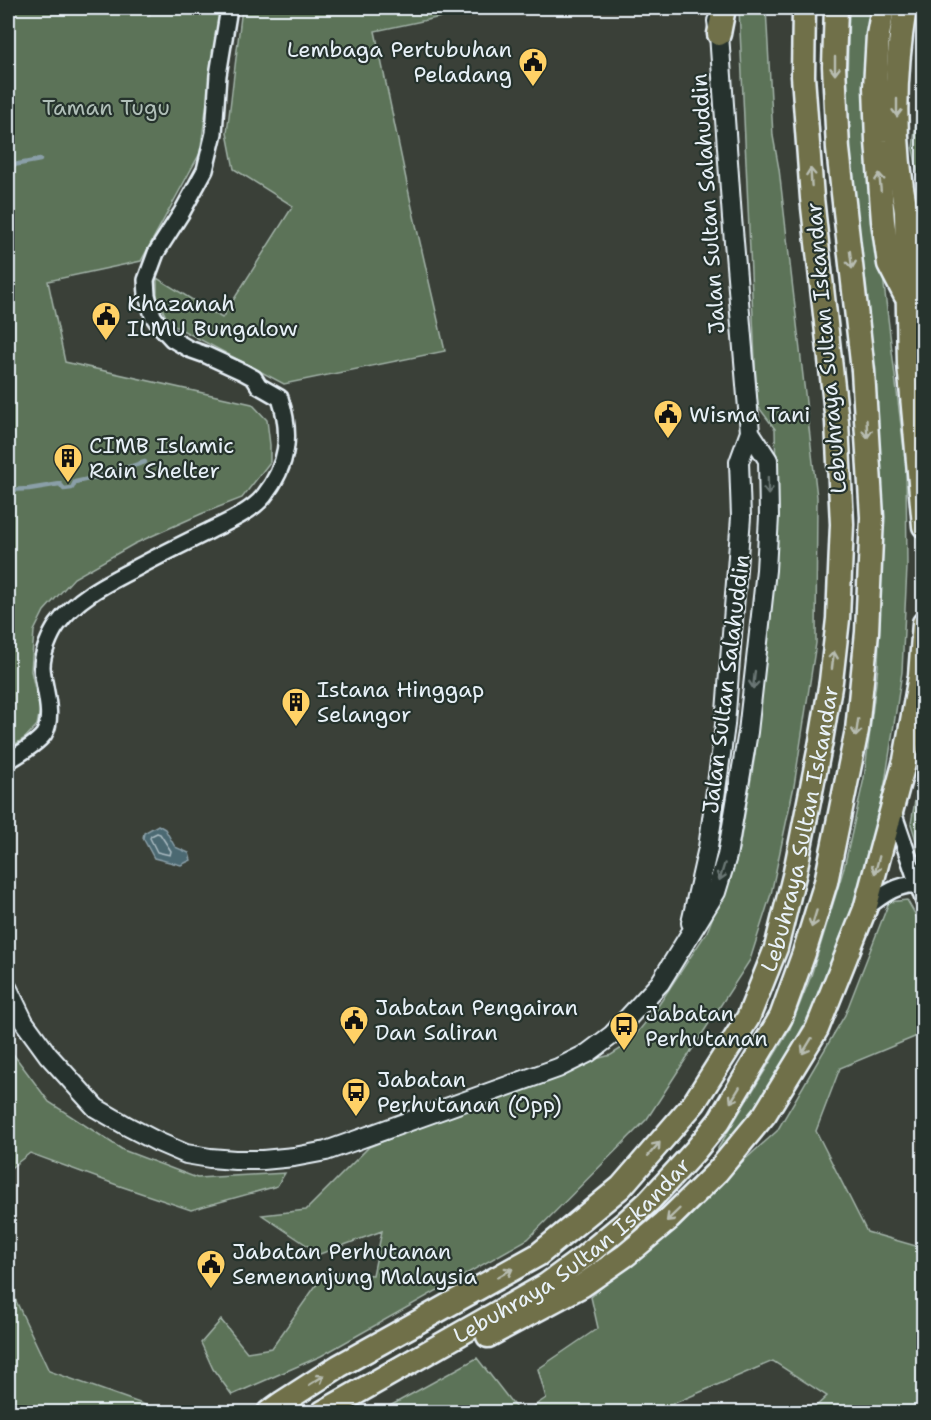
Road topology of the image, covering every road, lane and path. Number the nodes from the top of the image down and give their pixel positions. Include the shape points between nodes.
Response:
1 (229, 8) edge
2 (715, 8) edge
3 (724, 8) edge
4 (804, 8) edge
5 (836, 8) edge
6 (883, 8) edge
7 (904, 8) edge
8 (719, 34) junction
9 (906, 213) junction
10 (924, 261) edge
11 (915, 298) edge
12 (750, 432) junction
13 (924, 526) edge
14 (924, 623) edge
15 (8, 761) edge
16 (892, 809) junction
17 (921, 885) edge
18 (924, 902) edge
19 (865, 909) junction
20 (688, 936) junction
21 (8, 989) edge
22 (269, 1413) edge
23 (324, 1413) edge
24 (330, 1413) edge

1 - 15 street via 214,133 205,170 156,253 146,280 147,295 153,316 172,339 254,378 259,386 280,398 288,441 281,468 263,497 239,516 107,583 77,603 57,625 46,648 42,665 49,720 44,734
2 - 8 street, Jalan Sultan Salahuddin
3 - 8 main road
22 -> 4 main road, Lebuhraya Sultan Iskandar via 339,1366 538,1255 621,1187 694,1103 748,1018 776,948 795,872 829,691 838,620 842,524 837,422 812,198
5 -> 23 main road, Lebuhraya Sultan Iskandar via 837,139 863,371 872,517 867,632 857,730 826,882 781,1017 719,1122 649,1201 546,1285
11 -> 6 main road via 889,264 883,221 875,87
7 -> 9 main road via 897,89 897,154
8 - 12 street, Jalan Sultan Salahuddin
9 - 10 main road
9 - 11 main road
11 - 13 main road via 909,364
12 - 20 street, Jalan Sultan Salahuddin via 739,462 741,517 725,725 708,848
12 -> 20 street, Jalan Sultan Salahuddin via 768,460 769,516 748,732 727,856 716,892
14 - 16 main road via 920,676
16 - 17 street
16 -> 19 main road
17 - 18 street
17 - 19 street via 891,890
19 -> 24 main road via 817,1029 765,1114 717,1172 669,1219 583,1285
20 - 21 street, Jalan Sultan Salahuddin via 660,983 612,1035 588,1053 558,1068 326,1151 263,1160 186,1154 96,1108 42,1047

